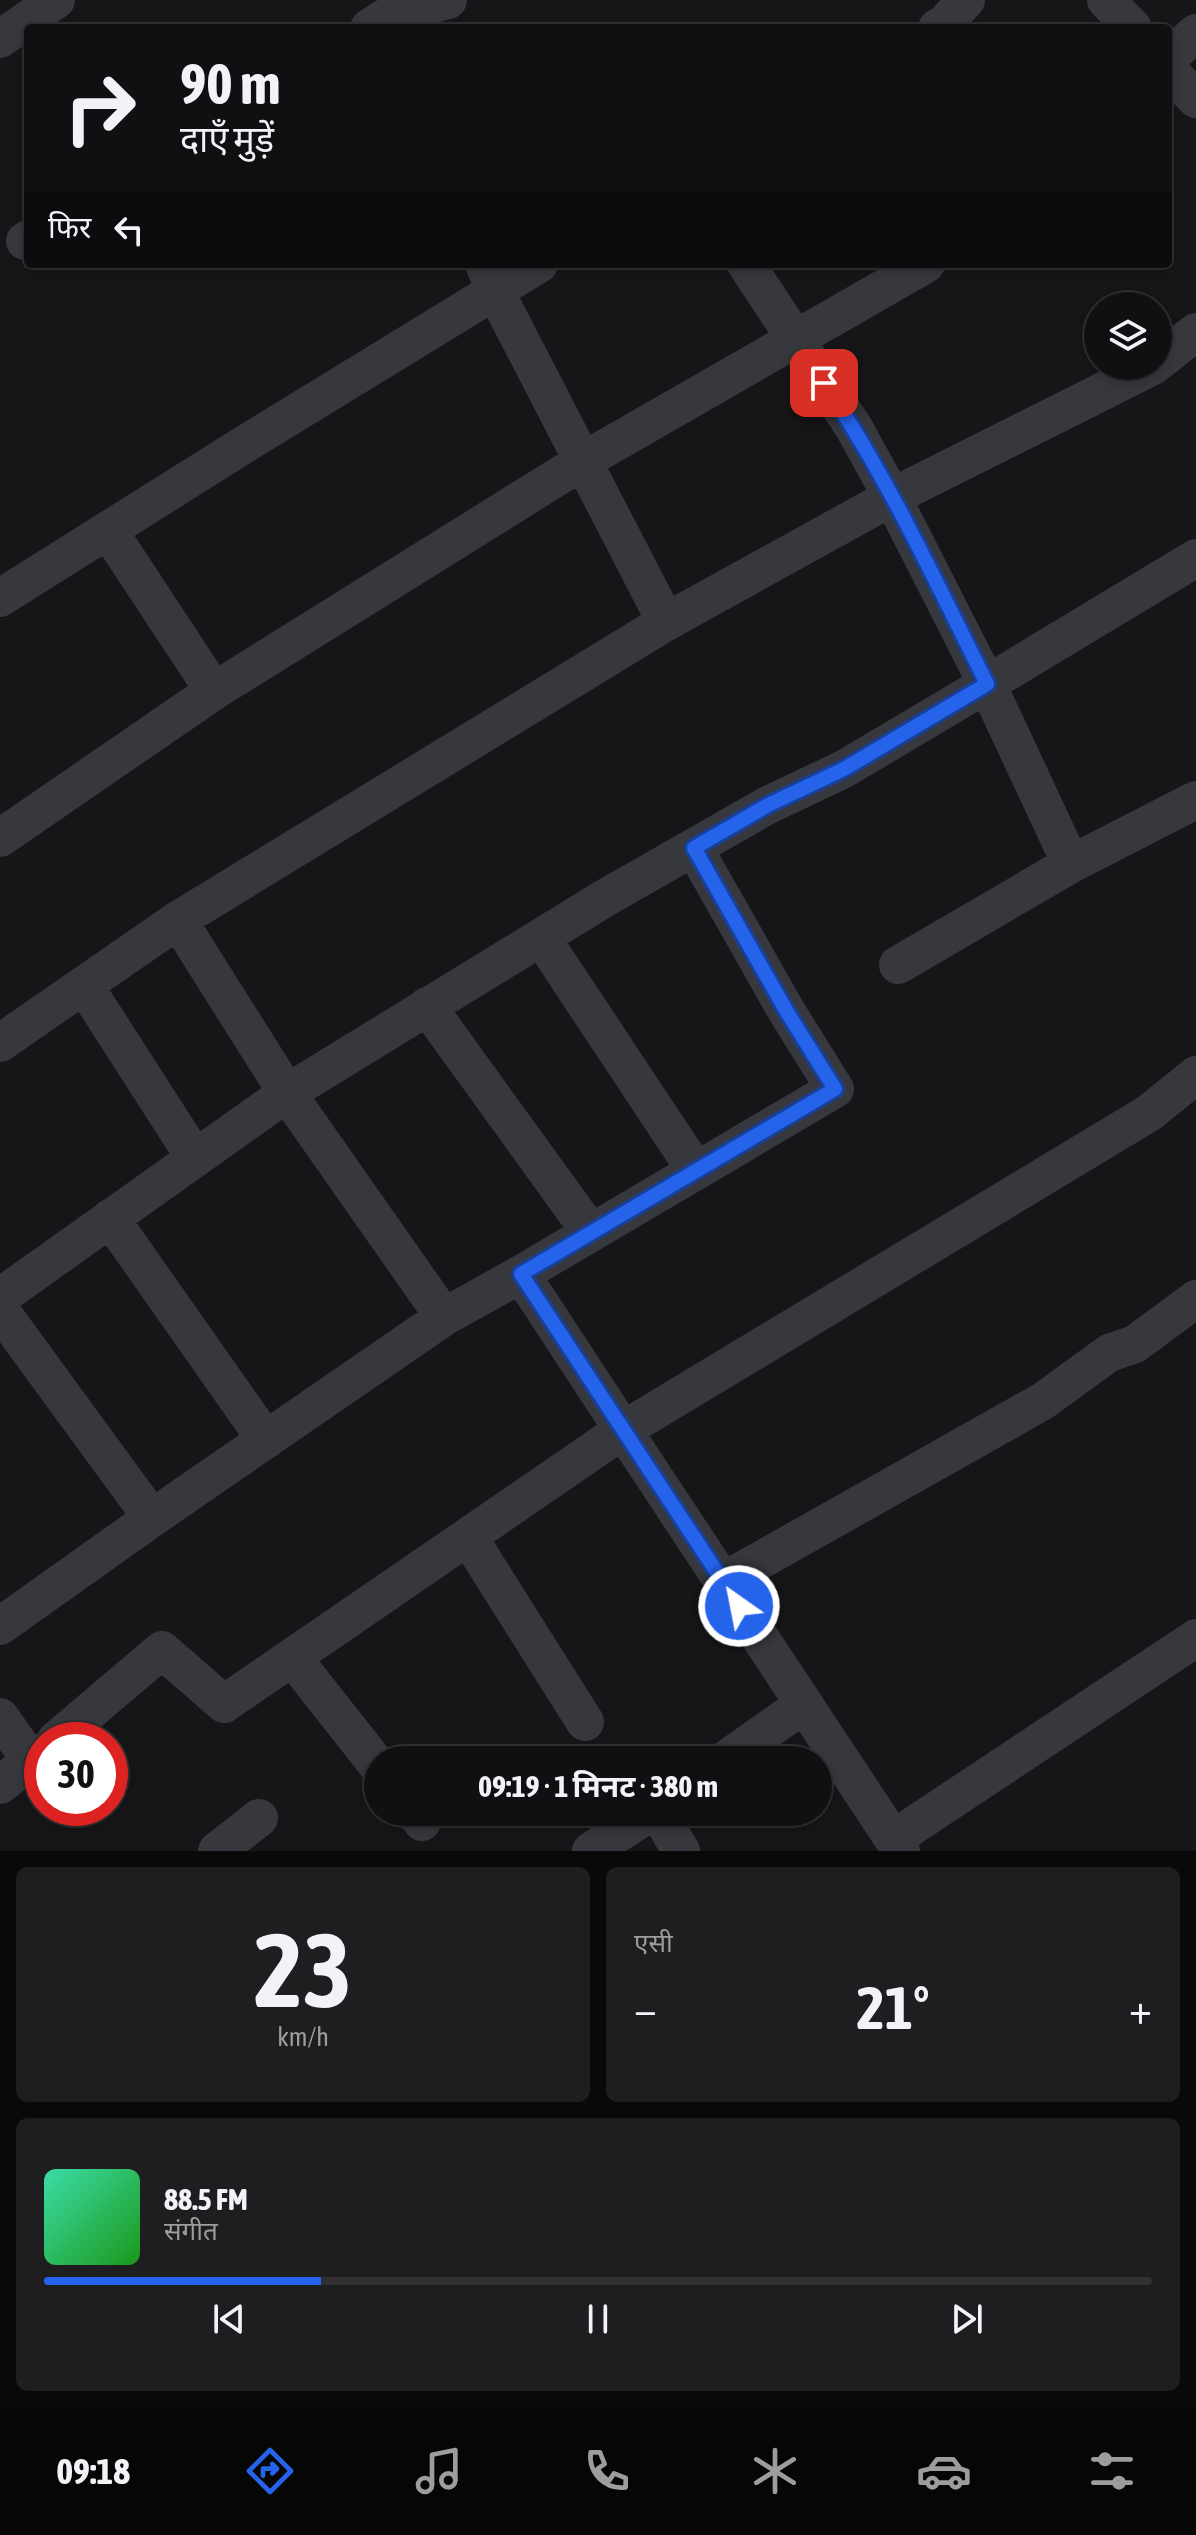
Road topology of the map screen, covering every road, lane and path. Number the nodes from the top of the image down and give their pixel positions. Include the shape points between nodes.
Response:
1 (56, 0) edge
2 (448, 0) edge
3 (966, 0) edge
4 (1106, 0) edge
5 (379, 19) edge
6 (943, 24) edge
7 (1129, 24) edge
8 (1196, 33) edge
9 (0, 39) edge
10 (1172, 54) edge
11 (1172, 72) edge
12 (1196, 99) edge
13 (524, 268) edge
14 (749, 268) edge
15 (919, 268) edge
16 (490, 277) edge
17 (1196, 332) edge
18 (794, 339) junction
19 (1172, 351) edge
20 (1125, 380) edge
21 (583, 461) junction
22 (892, 497) junction
23 (108, 530) junction
24 (1196, 558) edge
25 (0, 598) edge
26 (666, 622) junction
27 (987, 684) junction
28 (214, 691) junction
29 (1196, 800) edge
30 (0, 838) edge
31 (694, 848) junction
32 (1071, 864) junction
33 (178, 920) junction
34 (541, 937) junction
35 (898, 965) dead end
36 (84, 985) junction
37 (427, 1006) junction
38 (0, 1043) edge
39 (1196, 1075) edge
40 (287, 1093) junction
41 (195, 1158) junction
42 (696, 1171) junction
43 (110, 1218) junction
44 (591, 1233) junction
45 (521, 1274) junction
46 (0, 1297) edge
47 (1196, 1299) edge
48 (0, 1310) edge
49 (444, 1317) junction
50 (623, 1430) junction
51 (266, 1440) junction
52 (152, 1518) junction
53 (469, 1538) junction
54 (722, 1582) junction
55 (0, 1626) edge
56 (1196, 1638) edge
57 (292, 1657) junction
58 (803, 1705) junction
59 (0, 1717) edge
60 (77, 1722) edge
61 (585, 1722) dead end
62 (24, 1736) edge
63 (745, 1746) edge
64 (364, 1748) edge
65 (24, 1766) edge
66 (0, 1785) edge
67 (259, 1818) dead end
68 (629, 1826) edge
69 (666, 1826) edge
70 (897, 1845) edge
71 (217, 1851) edge
72 (591, 1851) edge
73 (681, 1851) edge

1 - 9 street
2 - 5 street
3 - 6 street
4 - 7 street
8 - 10 street
11 - 12 street
13 - 16 street
14 - 18 street
15 - 18 street
16 - 21 street
16 - 23 street
17 - 19 street
18 - 21 street
18 - 22 street via 854,428
20 - 22 street
21 - 26 street
21 - 28 street
22 - 26 street
22 - 27 street
23 - 25 street
23 - 28 street
24 - 27 street
26 - 33 street
27 - 31 street via 844,769
27 - 32 street
28 - 30 street
29 - 32 street
31 - 34 street
31 - 42 street via 835,1089
32 - 35 street
33 - 36 street
33 - 40 street
34 - 37 street
34 - 42 street
36 - 38 street
36 - 41 street
37 - 40 street
37 - 44 street
39 - 50 street via 1149,1113
40 - 41 street
40 - 49 street
41 - 43 street
42 - 44 street
43 - 46 street
43 - 51 street
44 - 45 street
45 - 49 street
45 - 50 street
47 - 54 street via 1043,1401
48 - 52 street
49 - 51 street
50 - 53 street
50 - 54 street
51 - 52 street
52 - 55 street
53 - 57 street
53 - 61 street
54 - 58 street
56 - 70 street
57 - 60 street via 224,1704 162,1650
57 - 64 street
58 - 63 street
58 - 70 street
59 - 62 street
65 - 66 street
67 - 71 street
68 - 72 street
69 - 73 street

